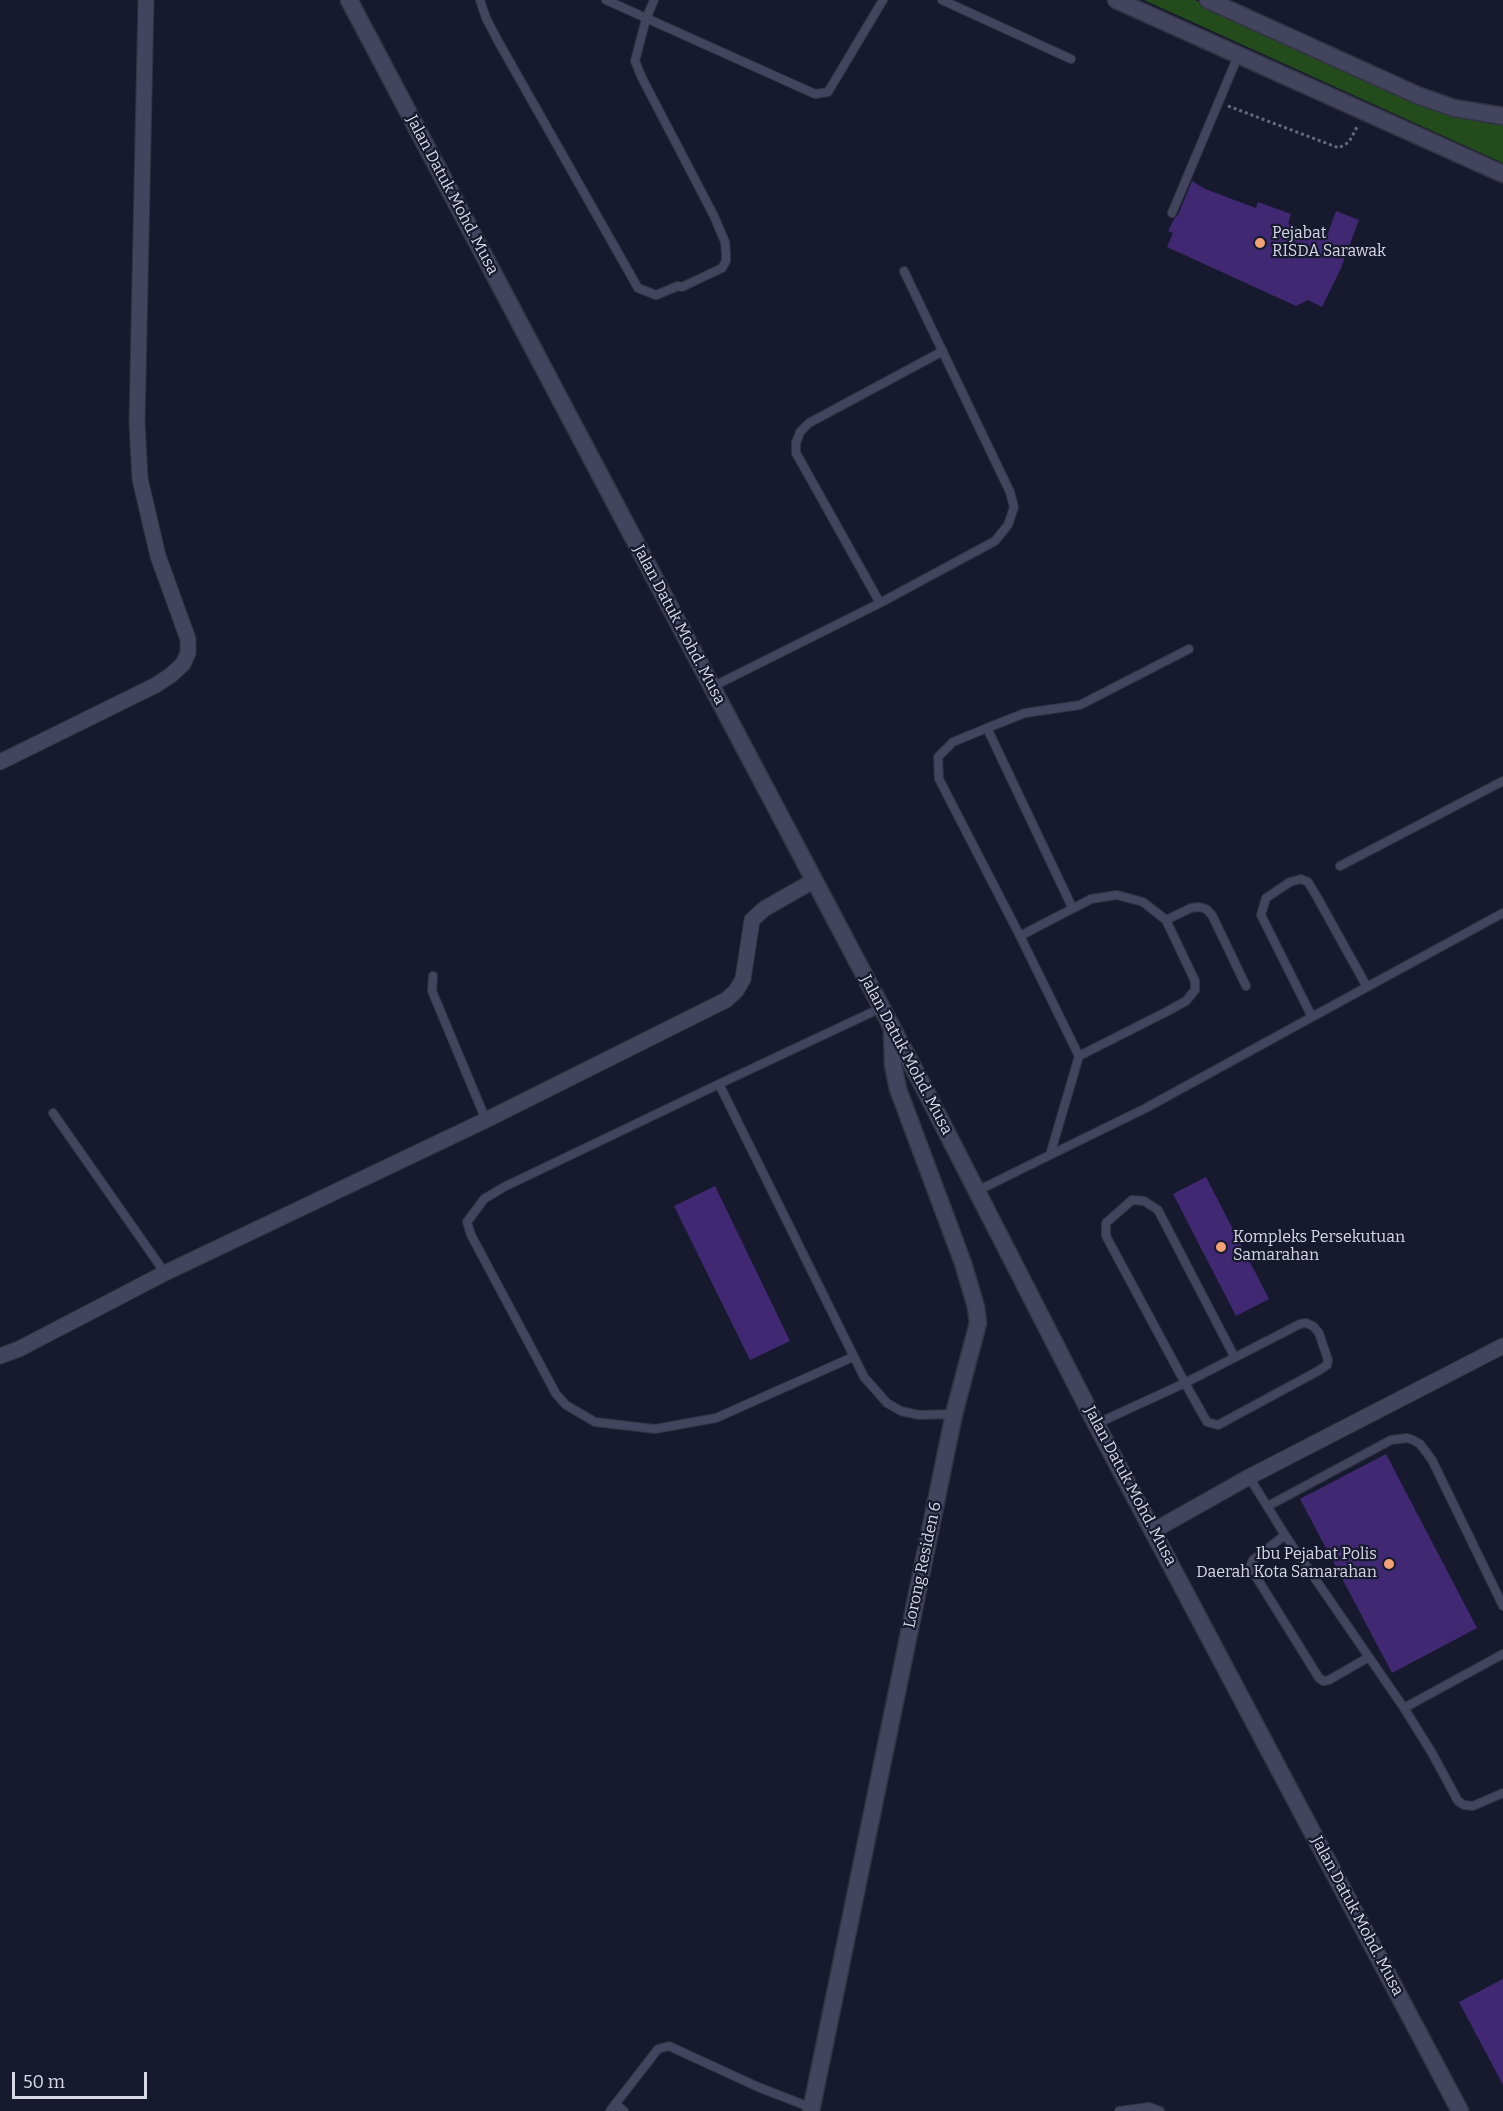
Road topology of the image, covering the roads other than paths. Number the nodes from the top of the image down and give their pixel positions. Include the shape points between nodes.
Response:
1 (146, 0) edge
2 (349, 0) edge
3 (480, 0) edge
4 (606, 0) edge
5 (654, 0) edge
6 (883, 0) edge
7 (942, 0) edge
8 (1116, 0) edge
9 (1208, 0) edge
10 (646, 19) junction
11 (1238, 56) junction
12 (1071, 59) dead end
13 (1503, 116) edge
14 (1503, 174) edge
15 (1172, 213) dead end
16 (904, 271) dead end
17 (943, 351) junction
18 (880, 603) junction
19 (1189, 649) dead end
20 (712, 687) junction
21 (987, 728) junction
22 (0, 762) edge
23 (1503, 781) edge
24 (1340, 866) dead end
25 (813, 880) junction
26 (1072, 907) junction
27 (1503, 913) edge
28 (1166, 920) junction
29 (1020, 936) junction
30 (433, 976) dead end
31 (1246, 986) dead end
32 (1367, 987) junction
33 (881, 1008) junction
34 (1312, 1017) junction
35 (892, 1028) junction
36 (1079, 1056) junction
37 (719, 1084) junction
38 (53, 1113) dead end
39 (486, 1120) junction
40 (1050, 1155) junction
41 (978, 1191) junction
42 (165, 1273) junction
43 (1503, 1346) edge
44 (0, 1356) edge
45 (1234, 1356) junction
46 (853, 1357) junction
47 (1185, 1383) junction
48 (954, 1414) junction
49 (1096, 1424) junction
50 (1249, 1477) junction
51 (1268, 1506) junction
52 (1153, 1531) junction
53 (1285, 1535) junction
54 (1503, 1606) edge
55 (1503, 1654) edge
56 (1369, 1657) junction
57 (1404, 1708) junction
58 (1503, 1793) edge
59 (612, 2108) edge
60 (811, 2109) edge
61 (624, 2111) edge
62 (1119, 2111) edge
63 (1160, 2111) edge
64 (1460, 2111) edge

1 - 22 street via 139,468 151,532 188,639 188,653 183,664 156,685
2 - 20 main road, Jalan Datuk Mohd. Musa
3 - 10 lane via 498,41 638,288 656,296 722,268 726,253 714,216 638,70 636,53
4 - 10 lane
5 - 10 lane
6 - 10 lane via 828,92 815,94
7 - 12 lane
8 - 11 main road
9 - 13 main road via 1417,95 1454,108
11 - 14 main road
11 - 15 lane
16 - 17 lane
17 - 18 lane via 1010,492 1012,515 995,541
17 - 18 lane via 809,423 796,443 796,453
18 - 20 lane
19 - 21 lane via 1080,705 1025,713
20 - 25 main road, Jalan Datuk Mohd. Musa
21 - 26 lane
21 - 29 lane via 949,745 938,757 937,768
23 - 24 lane
25 - 33 main road, Jalan Datuk Mohd. Musa
25 - 39 street via 752,920 743,978 736,992 726,1000
26 - 28 lane via 1090,899 1118,895 1143,902
26 - 29 lane
27 - 32 lane
28 - 31 lane via 1191,908 1206,909
28 - 36 lane via 1195,981 1192,995
29 - 36 lane
30 - 39 lane via 432,991
32 - 34 lane
32 - 34 lane via 1308,882 1290,882 1266,898 1261,915
33 - 35 main road, Jalan Datuk Mohd. Musa
33 - 37 lane
34 - 40 lane via 1146,1108
35 - 41 main road, Jalan Datuk Mohd. Musa
35 - 48 main road, Lorong Residen 6 via 898,1089 976,1307 978,1323
36 - 40 lane
37 - 46 lane
37 - 46 lane via 494,1193 478,1204 467,1222 471,1235 556,1394 566,1405 595,1422 655,1429 716,1418
38 - 42 lane
39 - 42 street
40 - 41 lane
41 - 49 main road, Jalan Datuk Mohd. Musa
42 - 44 street
43 - 50 street
45 - 47 lane
45 - 47 lane via 1306,1323 1318,1333 1329,1360 1318,1371 1218,1425 1207,1422
45 - 47 lane via 1158,1210 1144,1201 1132,1200 1106,1223 1106,1236
46 - 48 lane via 873,1389 890,1406 919,1415
47 - 49 lane
48 - 60 main road, Lorong Residen 6
49 - 52 main road, Jalan Datuk Mohd. Musa
50 - 51 lane
50 - 52 street
51 - 53 lane
51 - 54 lane via 1391,1440 1413,1440 1432,1460
52 - 64 main road, Jalan Datuk Mohd. Musa
53 - 56 lane
53 - 56 lane via 1253,1560 1250,1567 1319,1678 1329,1680
55 - 57 lane
56 - 57 lane
57 - 58 lane via 1458,1801 1473,1806
59 - 60 lane via 658,2049 669,2046
59 - 61 lane
62 - 63 lane via 1149,2107

